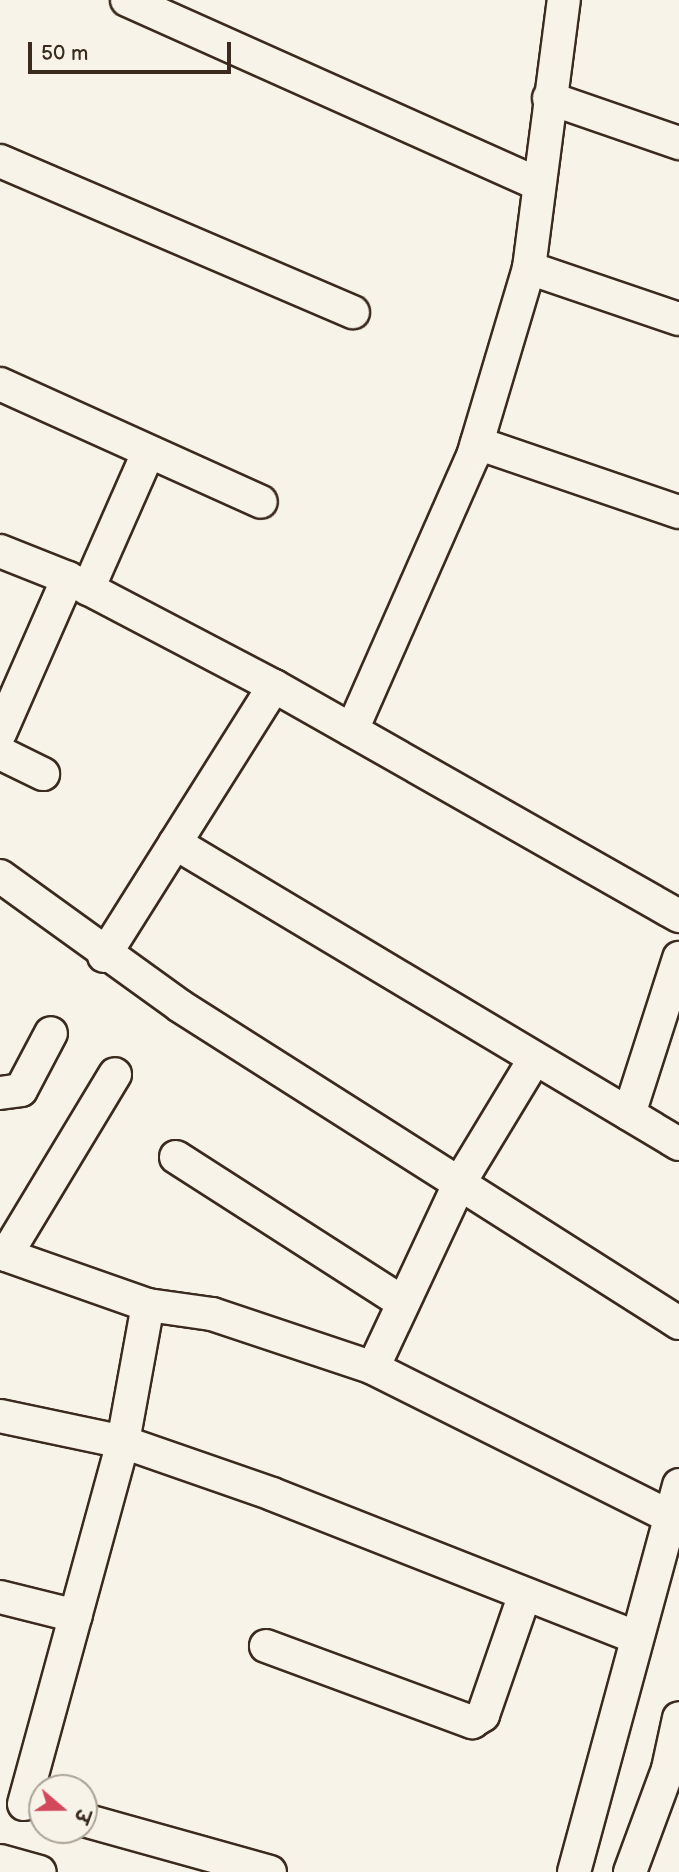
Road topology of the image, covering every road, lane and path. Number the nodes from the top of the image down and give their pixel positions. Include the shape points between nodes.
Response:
1 (127, 0) edge
2 (564, 0) edge
3 (549, 98) junction
4 (679, 143) edge
5 (0, 159) edge
6 (537, 183) junction
7 (529, 268) junction
8 (353, 312) dead end
9 (679, 319) edge
10 (0, 384) edge
11 (477, 443) junction
12 (148, 453) junction
13 (261, 502) dead end
14 (679, 512) edge
15 (0, 551) edge
16 (78, 584) junction
17 (274, 686) junction
18 (352, 730) junction
19 (0, 733) edge
20 (0, 753) edge
21 (43, 774) dead end
22 (175, 843) junction
23 (0, 876) edge
24 (679, 916) edge
25 (104, 956) junction
26 (679, 958) edge
27 (51, 1033) dead end
28 (534, 1060) junction
29 (115, 1074) dead end
30 (0, 1093) edge
31 (629, 1114) junction
32 (679, 1144) edge
33 (176, 1157) dead end
34 (460, 1182) junction
35 (3, 1254) edge
36 (403, 1303) junction
37 (148, 1305) junction
38 (679, 1323) edge
39 (373, 1368) junction
40 (0, 1416) edge
41 (123, 1442) junction
42 (679, 1485) edge
43 (675, 1518) edge
44 (525, 1594) junction
45 (0, 1597) edge
46 (76, 1616) junction
47 (635, 1637) junction
48 (266, 1646) dead end
49 (679, 1718) edge
50 (674, 1770) edge
51 (22, 1803) edge
52 (98, 1824) edge
53 (0, 1861) edge
54 (40, 1872) edge
55 (270, 1872) edge
56 (574, 1872) edge
57 (630, 1872) edge

1 - 6 street
2 - 3 street
3 - 4 street
3 - 6 street
5 - 8 street
6 - 7 street
7 - 9 street
7 - 11 street
10 - 12 street
11 - 14 street
11 - 18 street
12 - 13 street
12 - 16 street
15 - 16 street
16 - 17 street
16 - 19 street
17 - 18 street
17 - 22 street
18 - 24 street
20 - 21 street
22 - 25 street
22 - 28 street
23 - 25 street
25 - 34 street
26 - 31 street
27 - 30 street via 21,1090
28 - 31 street
28 - 34 street
29 - 35 street
31 - 32 street
33 - 36 street
34 - 36 street
34 - 38 street
35 - 37 street
36 - 39 street
37 - 39 street via 212,1314
37 - 41 street
39 - 43 street
40 - 41 street
41 - 44 street
41 - 46 street
42 - 43 street
43 - 47 street
44 - 47 street
44 - 48 street via 483,1715 472,1722
45 - 46 street
46 - 51 street
47 - 56 street
49 - 50 street
50 - 57 street
52 - 55 street
53 - 54 street

